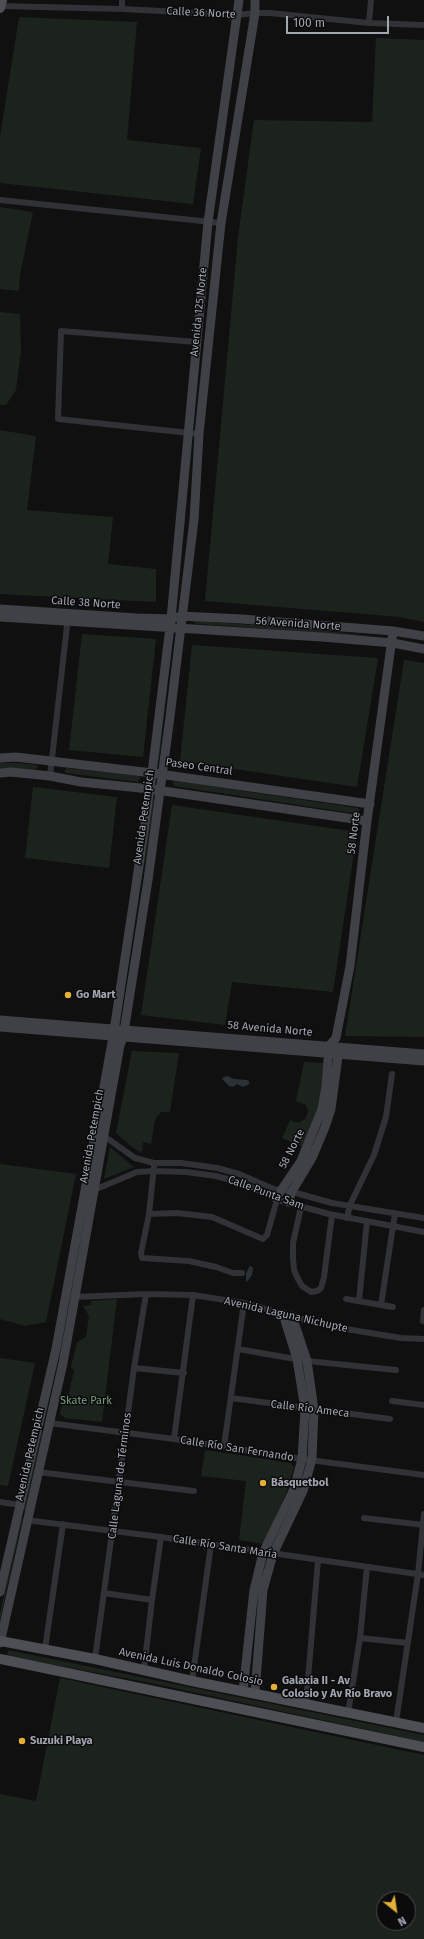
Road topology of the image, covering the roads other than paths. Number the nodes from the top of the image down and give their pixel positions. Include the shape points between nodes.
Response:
1 (122, 0) edge
2 (239, 0) edge
3 (255, 0) edge
4 (371, 0) edge
5 (1, 5) edge
6 (122, 9) junction
7 (255, 13) junction
8 (237, 15) junction
9 (369, 23) junction
10 (424, 25) edge
11 (0, 200) edge
12 (208, 222) junction
13 (220, 223) junction
14 (197, 342) junction
15 (187, 434) junction
16 (199, 434) junction
17 (188, 568) junction
18 (0, 609) edge
19 (181, 616) junction
20 (0, 617) edge
21 (204, 617) junction
22 (68, 618) junction
23 (170, 623) junction
24 (180, 629) junction
25 (393, 631) junction
26 (424, 636) edge
27 (392, 643) junction
28 (424, 649) edge
29 (0, 758) edge
30 (53, 761) junction
31 (0, 773) edge
32 (152, 773) junction
33 (162, 774) junction
34 (50, 776) junction
35 (150, 789) junction
36 (160, 790) junction
37 (370, 804) junction
38 (367, 821) junction
39 (0, 1020) edge
40 (0, 1027) edge
41 (113, 1033) junction
42 (124, 1034) junction
43 (338, 1046) junction
44 (328, 1050) junction
45 (424, 1054) edge
46 (424, 1061) edge
47 (392, 1074) dead end
48 (326, 1109) junction
49 (104, 1136) junction
50 (154, 1163) junction
51 (154, 1170) junction
52 (282, 1189) junction
53 (94, 1190) junction
54 (292, 1193) junction
55 (276, 1198) junction
56 (289, 1202) junction
57 (350, 1205) junction
58 (301, 1207) junction
59 (394, 1213) junction
60 (149, 1214) junction
61 (332, 1215) junction
62 (348, 1218) junction
63 (424, 1218) edge
64 (367, 1221) junction
65 (392, 1226) junction
66 (424, 1232) edge
67 (242, 1274) dead end
68 (146, 1294) junction
69 (193, 1295) junction
70 (76, 1298) junction
71 (346, 1299) dead end
72 (359, 1301) junction
73 (244, 1303) junction
74 (381, 1305) junction
75 (393, 1307) dead end
76 (424, 1310) edge
77 (287, 1315) junction
78 (423, 1320) dead end
79 (424, 1339) edge
80 (238, 1349) junction
81 (297, 1359) junction
82 (307, 1360) junction
83 (134, 1368) junction
84 (396, 1370) dead end
85 (184, 1373) junction
86 (231, 1398) junction
87 (392, 1401) dead end
88 (424, 1405) edge
89 (310, 1409) junction
90 (390, 1419) dead end
91 (49, 1423) junction
92 (125, 1433) junction
93 (174, 1439) junction
94 (224, 1446) junction
95 (307, 1459) junction
96 (38, 1472) junction
97 (424, 1475) edge
98 (118, 1482) junction
99 (194, 1491) dead end
100 (0, 1502) edge
101 (20, 1505) junction
102 (424, 1514) edge
103 (364, 1518) dead end
104 (26, 1520) junction
105 (63, 1524) junction
106 (423, 1525) edge
107 (112, 1531) junction
108 (161, 1538) junction
109 (211, 1545) junction
110 (263, 1553) junction
111 (273, 1554) junction
112 (318, 1560) junction
113 (367, 1566) junction
114 (421, 1575) edge
115 (0, 1592) edge
116 (104, 1593) junction
117 (152, 1600) junction
118 (360, 1638) junction
119 (0, 1642) edge
120 (408, 1643) junction
121 (45, 1650) junction
122 (0, 1659) edge
123 (95, 1659) junction
124 (144, 1669) junction
125 (192, 1681) junction
126 (243, 1691) junction
127 (254, 1693) junction
128 (306, 1704) junction
129 (348, 1713) junction
130 (396, 1722) junction
131 (424, 1728) edge
132 (424, 1747) edge

1 - 6 street
2 - 8 main road, Avenida 125 Norte
3 - 7 main road, Avenida 125 Norte
4 - 9 street
5 - 6 street, Calle 36 Norte
6 - 8 street, Calle 36 Norte
7 - 8 street, Calle 36 Norte
7 - 9 street, Calle 36 Norte
7 - 13 main road, Avenida 125 Norte
8 - 12 main road, Avenida 125 Norte
9 - 10 street, Calle 36 Norte
11 - 12 street
12 - 13 street
12 - 14 main road, Avenida 125 Norte
13 - 16 main road, Avenida 125 Norte
14 - 15 main road, Avenida 125 Norte
14 - 15 street via 62,331 58,419
15 - 16 street
15 - 23 main road, Avenida 125 Norte
16 - 17 main road, Avenida 125 Norte via 194,520
17 - 19 main road, Avenida 125 Norte
17 - 21 main road, 56 Avenida Norte via 191,576 188,606 190,611
18 - 22 main road, Calle 38 Norte
19 - 21 main road, 56 Avenida Norte
19 - 23 main road, 56 Avenida Norte
19 - 24 main road, Avenida 125 Norte
20 - 22 main road, Calle 38 Norte
21 - 25 main road, 56 Avenida Norte
22 - 23 main road, Calle 38 Norte
22 - 30 street
23 - 24 main road, 56 Avenida Norte
23 - 32 main road, Avenida Petempich
24 - 27 main road, 56 Avenida Norte
24 - 33 main road, Avenida Petempich
25 - 26 main road, 56 Avenida Norte
25 - 27 main road, 58 Norte
27 - 28 main road, 56 Avenida Norte
27 - 37 main road, 58 Norte
29 - 30 main road, Paseo Central
30 - 32 main road, Paseo Central
30 - 34 street
31 - 34 main road
32 - 33 main road, Paseo Central
32 - 35 main road, Avenida Petempich
33 - 36 main road, Avenida Petempich
33 - 37 main road, Paseo Central
34 - 35 main road
35 - 36 main road
35 - 41 main road, Avenida Petempich
36 - 38 main road
36 - 42 main road, Avenida Petempich
37 - 38 main road, 58 Norte
38 - 43 main road, 58 Norte
39 - 41 main road
40 - 41 main road
41 - 42 main road, 58 Avenida Norte
41 - 101 main road, Avenida Petempich via 56,1349
42 - 44 main road, 58 Avenida Norte
42 - 49 main road, Avenida Petempich
43 - 44 main road, 58 Avenida Norte
43 - 44 main road
43 - 45 main road
43 - 46 main road
43 - 48 main road, 58 Norte
44 - 48 main road, 58 Norte
47 - 57 street via 386,1117 374,1155
48 - 52 main road, 58 Norte via 301,1161
48 - 54 main road, 58 Norte via 312,1158
49 - 50 street, Calle Punta Sam via 135,1158
49 - 53 main road, Avenida Petempich
50 - 51 street
50 - 52 street, Calle Punta Sam via 181,1163 217,1168 239,1174 276,1190
51 - 53 street, Calle Punta Sam via 138,1172
51 - 55 street, Calle Punta Sam via 216,1176 245,1184
51 - 60 street
52 - 54 street, Calle Punta Sam
52 - 55 main road, 58 Norte
53 - 70 main road, Avenida Petempich
54 - 56 main road, 58 Norte
54 - 57 street, Calle Punta Sam
55 - 56 street, Calle Punta Sam
55 - 60 street via 267,1235 263,1239 212,1217 198,1214
56 - 58 street, Calle Punta Sam
57 - 59 street, Calle Punta Sam
57 - 62 street
58 - 61 street, Calle Punta Sam
58 - 61 street via 293,1242 294,1270 302,1286 311,1292 321,1288
59 - 63 street, Calle Punta Sam
59 - 65 street
60 - 67 street via 142,1258 189,1261
61 - 62 street, Calle Punta Sam
62 - 64 street, Calle Punta Sam
64 - 65 street, Calle Punta Sam
64 - 72 street
65 - 66 street, Calle Punta Sam
65 - 74 street
68 - 69 street, Avenida Laguna Nichupte
68 - 70 street, Avenida Laguna Nichupte
68 - 83 street, Calle Laguna de Términos
69 - 73 street, Avenida Laguna Nichupte
69 - 85 street
70 - 91 main road, Avenida Petempich
71 - 72 street
72 - 74 street
73 - 77 street, Avenida Laguna Nichupte
73 - 80 street
74 - 75 street
76 - 78 street
77 - 79 street, Avenida Laguna Nichupte via 352,1330
77 - 81 main road
77 - 82 main road
80 - 81 street
80 - 86 street
81 - 82 street
81 - 89 main road
82 - 84 street
82 - 89 main road
83 - 85 street
83 - 92 street, Calle Laguna de Términos
85 - 93 street
86 - 89 street, Calle Río Ameca
86 - 94 street
87 - 88 street
89 - 90 street, Calle Río Ameca
89 - 95 main road
91 - 92 street, Calle Río San Fernando
91 - 96 main road, Avenida Petempich
92 - 93 street, Calle Río San Fernando
92 - 98 street, Calle Laguna de Términos
93 - 94 street, Calle Río San Fernando
94 - 95 street, Calle Río San Fernando
95 - 97 street, Calle Río San Fernando
95 - 110 main road
95 - 111 main road via 303,1491
96 - 98 street
96 - 104 main road, Avenida Petempich
98 - 99 street
98 - 107 street, Calle Laguna de Términos
100 - 101 street
101 - 115 main road, Avenida Petempich
102 - 106 street
103 - 106 street
104 - 105 street, Calle Río Santa María
104 - 119 main road, Avenida Petempich
105 - 107 street, Calle Río Santa María
105 - 121 street
106 - 114 street
107 - 108 street, Calle Río Santa María
107 - 116 street, Calle Laguna de Términos
108 - 109 street, Calle Río Santa María
108 - 117 street
109 - 110 street, Calle Río Santa María
109 - 125 street
110 - 111 street, Calle Río Santa María
110 - 126 main road via 254,1590
111 - 112 street, Calle Río Santa María
111 - 127 main road via 263,1590
112 - 113 street, Calle Río Santa María
112 - 128 street
113 - 114 street, Calle Río Santa María
113 - 118 street
114 - 120 street
116 - 117 street
116 - 123 street, Calle Laguna de Términos
117 - 124 street
118 - 120 street
118 - 129 street
119 - 121 main road, Avenida Luis Donaldo Colosio
120 - 130 street
121 - 123 main road, Avenida Luis Donaldo Colosio
122 - 132 main road
123 - 124 main road, Avenida Luis Donaldo Colosio
124 - 125 main road, Avenida Luis Donaldo Colosio
125 - 126 main road, Avenida Luis Donaldo Colosio
126 - 127 main road, Avenida Luis Donaldo Colosio
127 - 128 main road, Avenida Luis Donaldo Colosio
128 - 129 main road, Avenida Luis Donaldo Colosio
129 - 130 main road, Avenida Luis Donaldo Colosio
130 - 131 main road, Avenida Luis Donaldo Colosio

